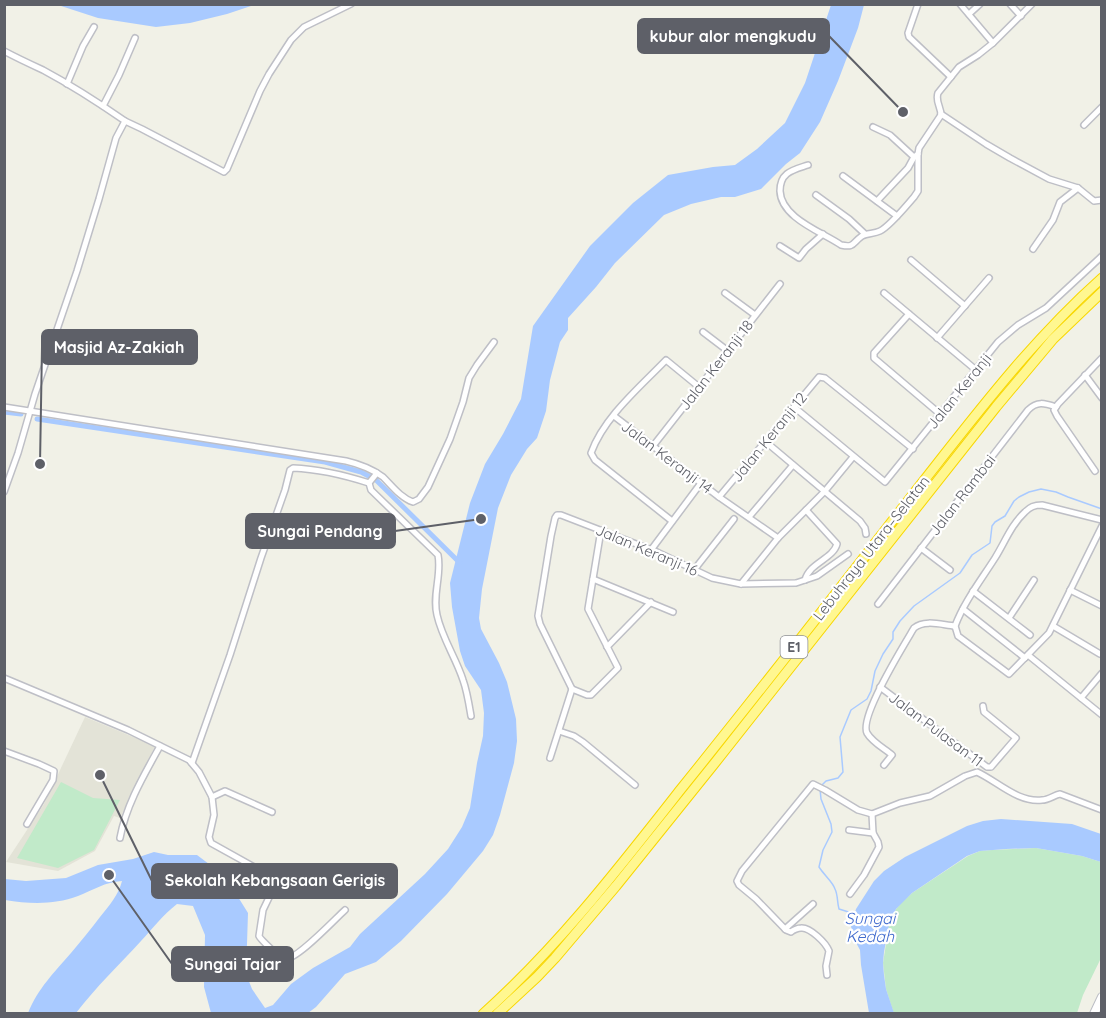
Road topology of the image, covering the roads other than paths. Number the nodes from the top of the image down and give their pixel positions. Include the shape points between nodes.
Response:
1 (351, 4) edge
2 (918, 4) edge
3 (960, 4) edge
4 (980, 4) edge
5 (1010, 4) edge
6 (1032, 4) edge
7 (969, 14) junction
8 (1021, 16) junction
9 (94, 27) dead end
10 (135, 38) dead end
11 (993, 43) junction
12 (4, 51) edge
13 (951, 76) junction
14 (67, 84) junction
15 (103, 106) junction
16 (1101, 107) edge
17 (941, 114) junction
18 (124, 121) junction
19 (1084, 125) dead end
20 (873, 127) dead end
21 (916, 156) junction
22 (808, 165) dead end
23 (843, 176) dead end
24 (1078, 188) junction
25 (816, 195) dead end
26 (1101, 200) edge
27 (877, 201) junction
28 (897, 216) junction
29 (824, 234) junction
30 (865, 234) junction
31 (780, 246) dead end
32 (1033, 249) dead end
33 (1101, 256) edge
34 (911, 260) dead end
35 (989, 278) dead end
36 (1101, 278) edge
37 (780, 284) dead end
38 (1101, 292) edge
39 (725, 293) dead end
40 (884, 293) dead end
41 (965, 306) junction
42 (909, 314) junction
43 (755, 315) junction
44 (703, 332) dead end
45 (937, 338) junction
46 (494, 342) dead end
47 (728, 351) junction
48 (1101, 358) edge
49 (976, 370) junction
50 (1085, 375) junction
51 (699, 387) junction
52 (1101, 398) edge
53 (4, 407) edge
54 (794, 407) junction
55 (1056, 407) junction
56 (30, 411) junction
57 (940, 414) junction
58 (614, 416) junction
59 (766, 442) junction
60 (653, 446) junction
61 (913, 449) junction
62 (854, 458) junction
63 (793, 465) junction
64 (1095, 471) dead end
65 (373, 479) junction
66 (701, 483) junction
67 (825, 491) junction
68 (4, 492) edge
69 (719, 497) junction
70 (806, 510) junction
71 (749, 517) junction
72 (734, 519) dead end
73 (1101, 520) edge
74 (672, 521) junction
75 (1101, 526) edge
76 (601, 531) junction
77 (866, 534) dead end
78 (778, 538) junction
79 (921, 548) junction
80 (651, 550) junction
81 (848, 554) dead end
82 (694, 570) junction
83 (950, 570) dead end
84 (593, 579) junction
85 (805, 580) junction
86 (1034, 580) dead end
87 (741, 584) junction
88 (1070, 590) junction
89 (973, 591) junction
90 (651, 602) junction
91 (878, 604) dead end
92 (1101, 606) edge
93 (963, 609) junction
94 (673, 612) dead end
95 (1009, 618) junction
96 (955, 626) junction
97 (1053, 626) junction
98 (1030, 635) dead end
99 (607, 647) junction
100 (1100, 654) dead end
101 (1026, 656) junction
102 (1101, 673) edge
103 (4, 678) edge
104 (880, 687) junction
105 (572, 689) junction
106 (1081, 698) junction
107 (982, 706) dead end
108 (1101, 715) edge
109 (471, 716) dead end
110 (559, 731) junction
111 (160, 746) junction
112 (4, 751) edge
113 (550, 758) dead end
114 (192, 763) junction
115 (884, 765) dead end
116 (635, 785) dead end
117 (212, 797) junction
118 (1100, 807) edge
119 (272, 812) dead end
120 (872, 814) junction
121 (27, 824) dead end
122 (849, 830) dead end
123 (873, 833) junction
124 (120, 838) dead end
125 (850, 894) dead end
126 (813, 904) dead end
127 (345, 910) dead end
128 (785, 929) junction
129 (827, 975) dead end
130 (1101, 997) edge
131 (483, 1014) edge
132 (497, 1014) edge
133 (1094, 1014) edge

1 - 18 street via 304,27 291,40 265,81 224,172
2 - 13 street via 909,37
3 - 7 street
4 - 7 street
5 - 8 street
6 - 8 street
7 - 11 street
8 - 11 street
9 - 14 street
10 - 15 street
11 - 13 street
12 - 14 street
13 - 17 street via 937,95
14 - 15 street
15 - 18 street
16 - 19 street
17 - 21 street
17 - 24 street via 1043,176
18 - 56 street
20 - 21 street
21 - 27 street
21 - 28 street via 918,191
22 - 29 street via 783,178 781,198 794,216
23 - 27 street
24 - 26 street via 1094,201
24 - 32 street via 1060,202
25 - 30 street
27 - 28 street
28 - 30 street via 879,232
29 - 30 street via 848,247
29 - 31 street via 799,258
33 - 49 street, Jalan Keranji via 1046,308 1008,333
34 - 41 street
35 - 41 street
36 - 131 highway, Lebuhraya Utara–Selatan / E1 via 1036,343 976,414 612,877 545,954
37 - 43 street, Jalan Keranji 18
38 - 132 highway, Lebuhraya Utara–Selatan / E1 via 1048,345 977,429 610,893 541,972
39 - 43 street
40 - 42 street
41 - 45 street
42 - 45 street
42 - 57 street via 874,353 875,360
43 - 47 street, Jalan Keranji 18
44 - 47 street
45 - 49 street
46 - 65 street via 469,378 450,439 419,500 407,500
47 - 51 street, Jalan Keranji 18
48 - 50 street
49 - 57 street, Jalan Keranji
50 - 52 street
50 - 55 street
51 - 58 street via 666,360
51 - 60 street, Jalan Keranji 18
53 - 56 street
54 - 59 street, Jalan Keranji 12
54 - 61 street, Jalan Keranji 12 via 819,377 825,378
54 - 62 street
55 - 64 street via 1057,416
55 - 79 street, Jalan Rambai via 1038,403 1028,410
56 - 65 street via 346,461 361,465
56 - 68 street
57 - 61 street, Jalan Keranji
58 - 60 street, Jalan Keranji 14
58 - 74 street via 600,435 592,456
59 - 63 street
59 - 69 street, Jalan Keranji 12
60 - 66 street, Jalan Keranji 14
61 - 62 street, Jalan Keranji via 886,482
62 - 67 street
63 - 67 street
63 - 71 street
65 - 109 street via 369,487 374,493 438,555 436,613 464,682
65 - 114 street via 290,470
66 - 69 street, Jalan Keranji 14
66 - 74 street
67 - 70 street
67 - 77 street via 860,521
69 - 71 street, Jalan Keranji 14
70 - 78 street
70 - 85 street via 837,544
71 - 78 street, Jalan Keranji 14
72 - 82 street
73 - 89 street via 1033,506 1011,527
74 - 80 street
75 - 88 street
76 - 80 street, Jalan Keranji 16
76 - 84 street
76 - 105 street, Jalan Keranji 16 via 561,515 555,518 537,616
78 - 87 street
79 - 83 street
79 - 91 street, Jalan Rambai
80 - 82 street, Jalan Keranji 16
81 - 85 street
82 - 87 street, Jalan Keranji 16
84 - 90 street
84 - 99 street via 588,609
85 - 87 street, Jalan Keranji 16
86 - 95 street
88 - 92 street
88 - 97 street
89 - 93 street
89 - 95 street
90 - 94 street
90 - 99 street
93 - 96 street
93 - 101 street
95 - 98 street
96 - 101 street via 958,636 1009,674
96 - 104 street via 925,623 914,628
97 - 100 street
97 - 101 street
99 - 105 street via 618,668 591,695
101 - 106 street
102 - 106 street
103 - 111 street
104 - 107 street, Jalan Pulasan 11 via 987,767 993,766 1016,738
104 - 115 street via 866,730 892,755
105 - 110 street
106 - 108 street
110 - 113 street
110 - 116 street via 583,742
111 - 114 street
111 - 124 street via 141,779
112 - 121 street via 54,771 53,780
114 - 117 street
117 - 119 street via 225,791
117 - 127 street via 211,843 276,880 263,910 259,935 280,958 303,950
118 - 120 street via 1060,794 1042,800 1024,797 974,772 930,796
120 - 123 street
120 - 128 street via 814,784 737,879
122 - 123 street
123 - 125 street via 878,850
126 - 128 street
128 - 129 street via 806,929 827,945
130 - 133 main road

